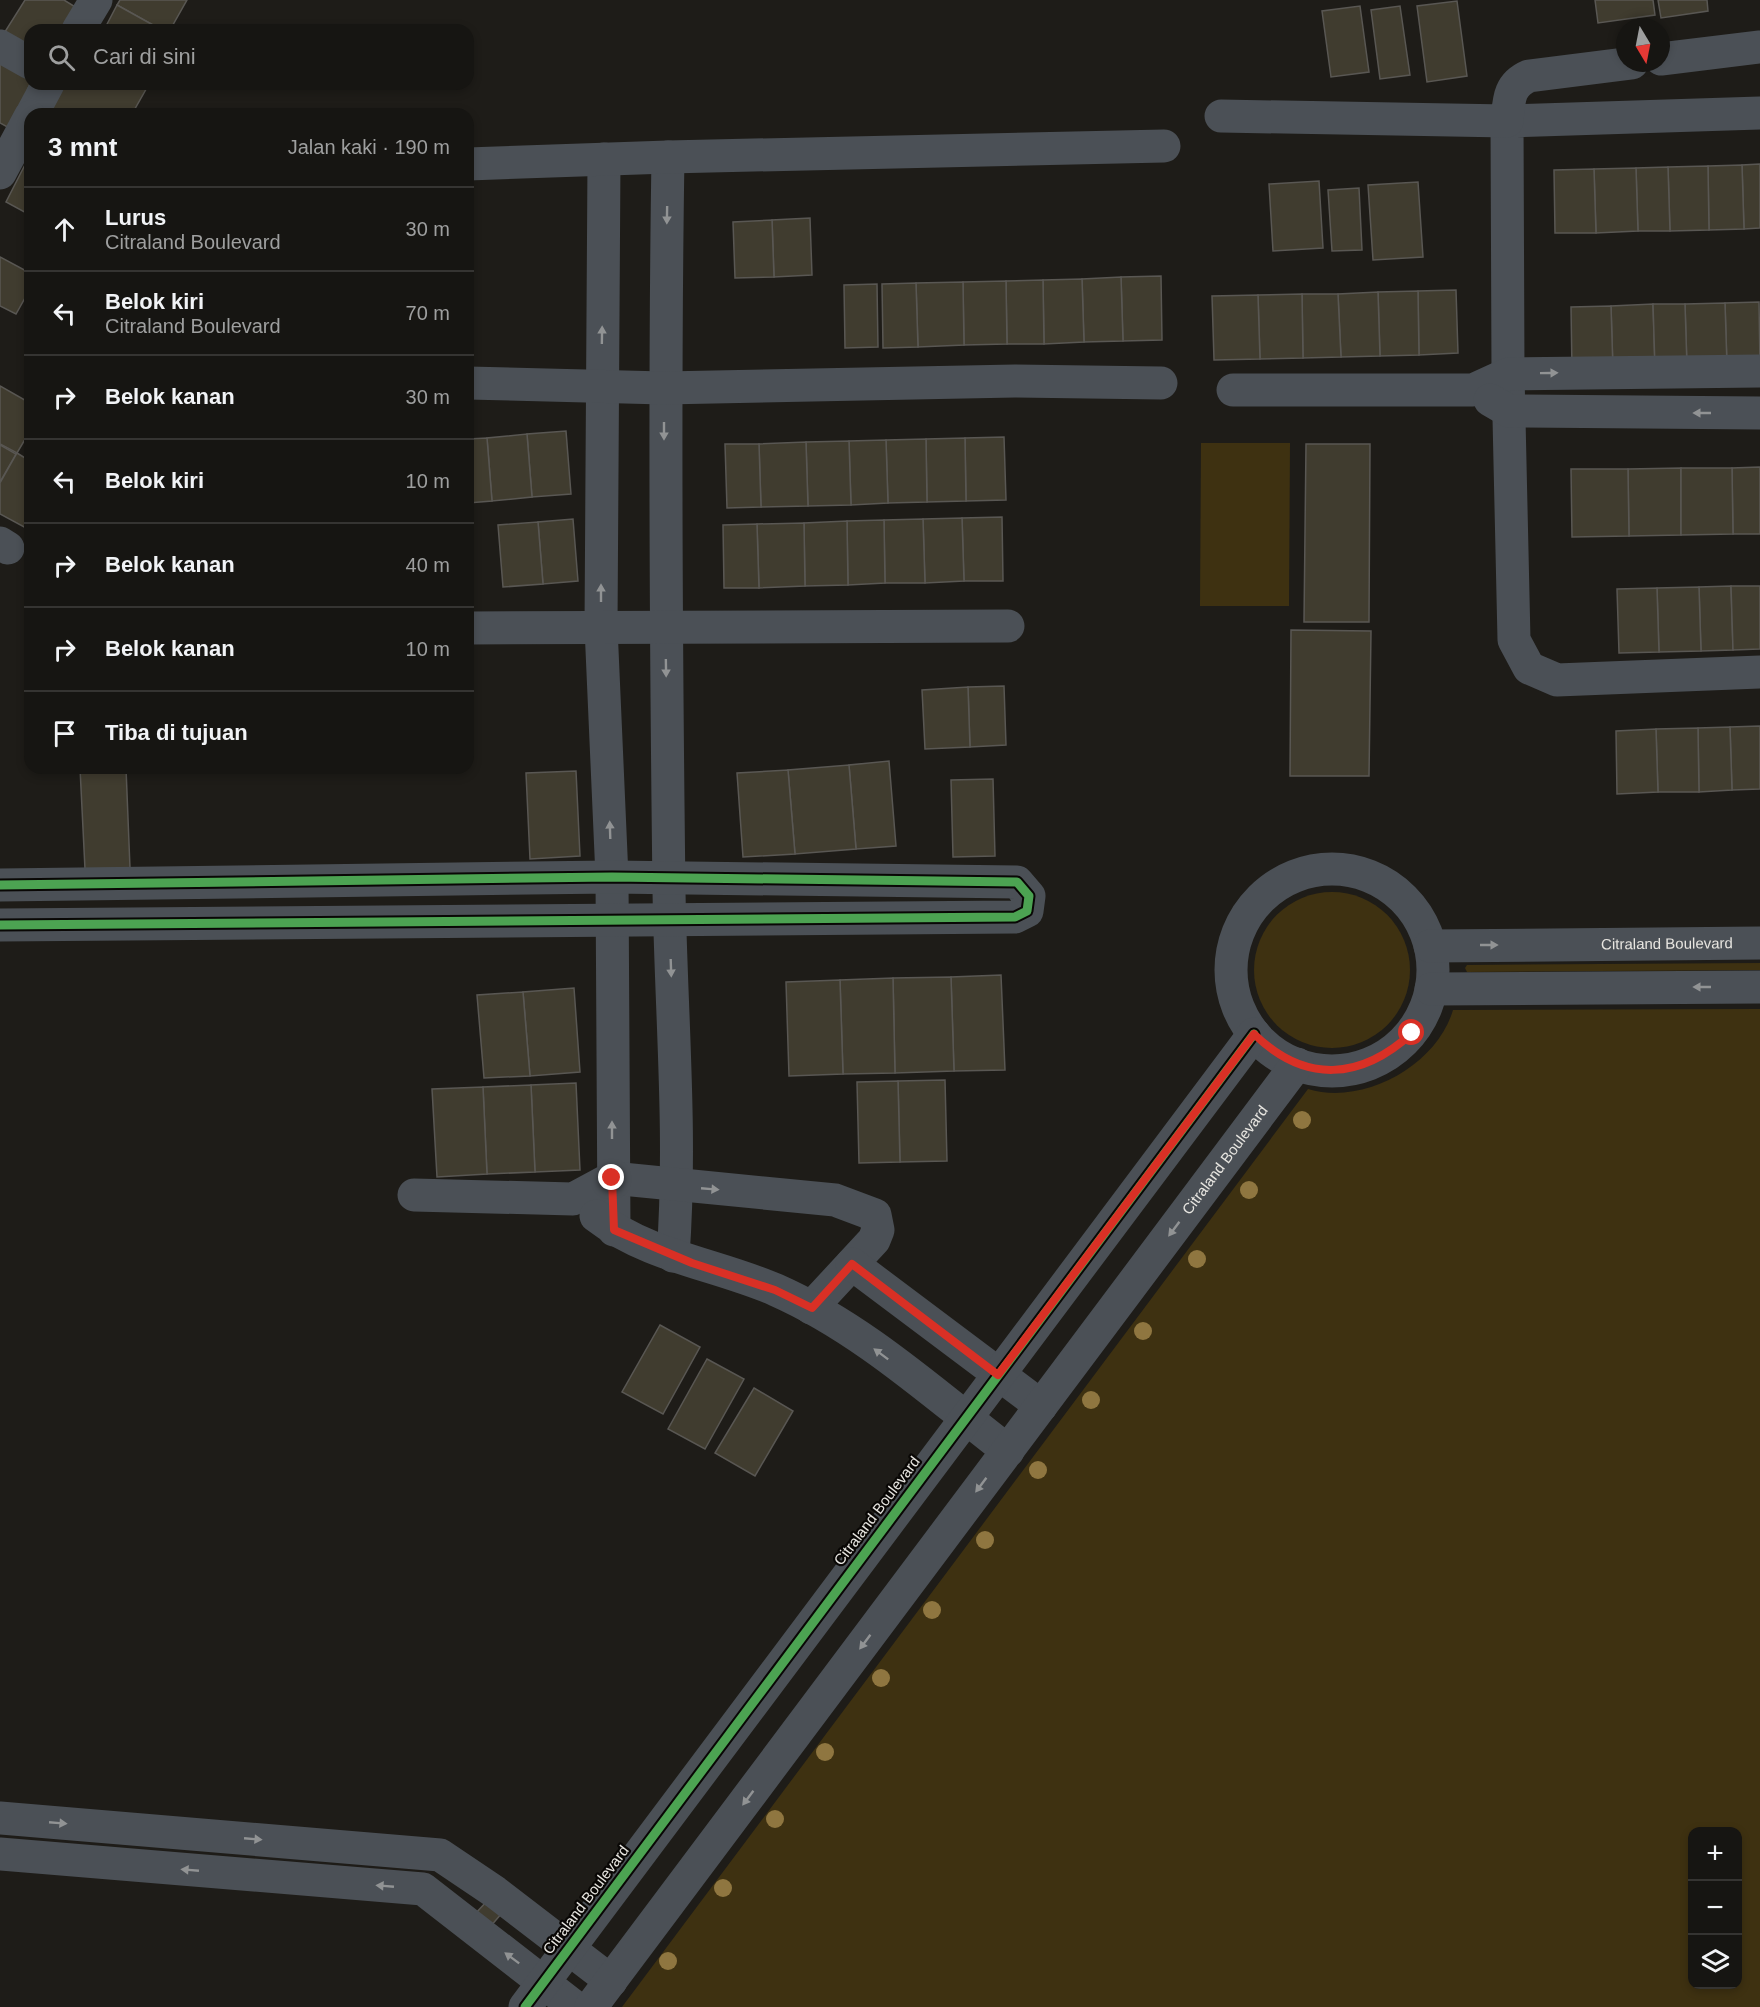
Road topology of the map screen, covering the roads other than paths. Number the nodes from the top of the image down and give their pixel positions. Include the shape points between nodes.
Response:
1 (96, 0) edge
2 (82, 24) edge
3 (0, 46) edge
4 (1760, 47) edge
5 (1670, 58) edge
6 (24, 60) edge
7 (1616, 65) edge
8 (45, 90) edge
9 (35, 108) edge
10 (1760, 113) edge
11 (1221, 116) dead end
12 (1507, 121) junction
13 (24, 128) edge
14 (1164, 146) dead end
15 (668, 157) junction
16 (604, 159) junction
17 (474, 164) edge
18 (0, 173) edge
19 (1760, 371) edge
20 (1508, 374) junction
21 (1161, 382) dead end
22 (474, 383) edge
23 (602, 386) junction
24 (664, 388) junction
25 (1233, 390) dead end
26 (1473, 390) junction
27 (1509, 411) junction
28 (1760, 413) edge
29 (1008, 626) dead end
30 (601, 627) junction
31 (665, 627) junction
32 (474, 628) edge
33 (1760, 672) edge
34 (612, 877) junction
35 (669, 878) junction
36 (0, 885) edge
37 (669, 921) junction
38 (611, 922) junction
39 (0, 925) edge
40 (1760, 943) edge
41 (1430, 946) junction
42 (1760, 987) edge
43 (1431, 989) junction
44 (1254, 1034) junction
45 (1297, 1064) junction
46 (612, 1178) junction
47 (678, 1186) junction
48 (414, 1195) dead end
49 (573, 1199) junction
50 (614, 1230) junction
51 (673, 1256) junction
52 (852, 1264) junction
53 (812, 1308) junction
54 (998, 1375) junction
55 (1041, 1406) junction
56 (966, 1418) junction
57 (1008, 1450) junction
58 (0, 1818) edge
59 (0, 1854) edge
60 (440, 1855) junction
61 (423, 1889) junction
62 (568, 1949) junction
63 (611, 1981) junction
64 (534, 1995) edge
65 (575, 2007) edge
66 (591, 2007) edge

1 - 2 street
3 - 6 street
4 - 5 street
7 - 12 street via 1529,76 1518,81 1510,91
8 - 9 street
10 - 12 street
11 - 12 street
12 - 20 street
13 - 18 street
14 - 15 street
15 - 16 street
15 -> 24 street
16 - 17 street
23 -> 16 street
20 -> 19 street
20 - 26 street
20 - 27 street
21 - 24 street
22 - 23 street
23 - 24 street
30 -> 23 street
24 -> 31 street
25 - 26 street
26 - 27 street
28 -> 27 street
27 - 33 street via 1514,640 1529,668 1557,680
29 - 31 street
30 - 31 street
30 - 32 street
34 -> 30 street
31 -> 35 street
34 - 35 street
34 - 36 street
34 - 38 street
35 - 37 street
35 - 37 street via 1017,882 1029,896 1027,911 1015,917
37 - 38 street
37 -> 47 street
38 - 39 street
46 -> 38 street
41 -> 40 street, Citraland Boulevard
41 - 43 street
41 - 44 street via 1414,910 1396,891 1373,878 1330,869 1295,876 1272,889 1253,907 1239,930 1232,955 1231,981 1238,1007
42 -> 43 street
43 - 45 street via 1412,1033 1369,1064 1343,1070 1317,1070
44 - 45 street via 1269,1049
44 - 54 street, Citraland Boulevard
45 -> 55 street, Citraland Boulevard
46 - 47 street
46 - 49 street
46 - 50 street
47 - 51 street
47 -> 52 street via 835,1200 875,1215 878,1230 874,1240
48 - 49 street
49 - 50 street
50 - 51 street
51 - 53 street via 775,1290
52 - 53 street
52 - 54 street
56 -> 53 street via 840,1323
54 - 55 street
54 - 56 street, Citraland Boulevard
55 - 57 street, Citraland Boulevard
56 - 57 street
56 - 62 street, Citraland Boulevard
57 -> 63 street, Citraland Boulevard
58 -> 60 street
61 -> 59 street
60 - 61 street
60 - 62 street
64 -> 61 street
62 - 63 street
62 - 64 street, Citraland Boulevard
63 - 66 street, Citraland Boulevard
64 - 65 street

